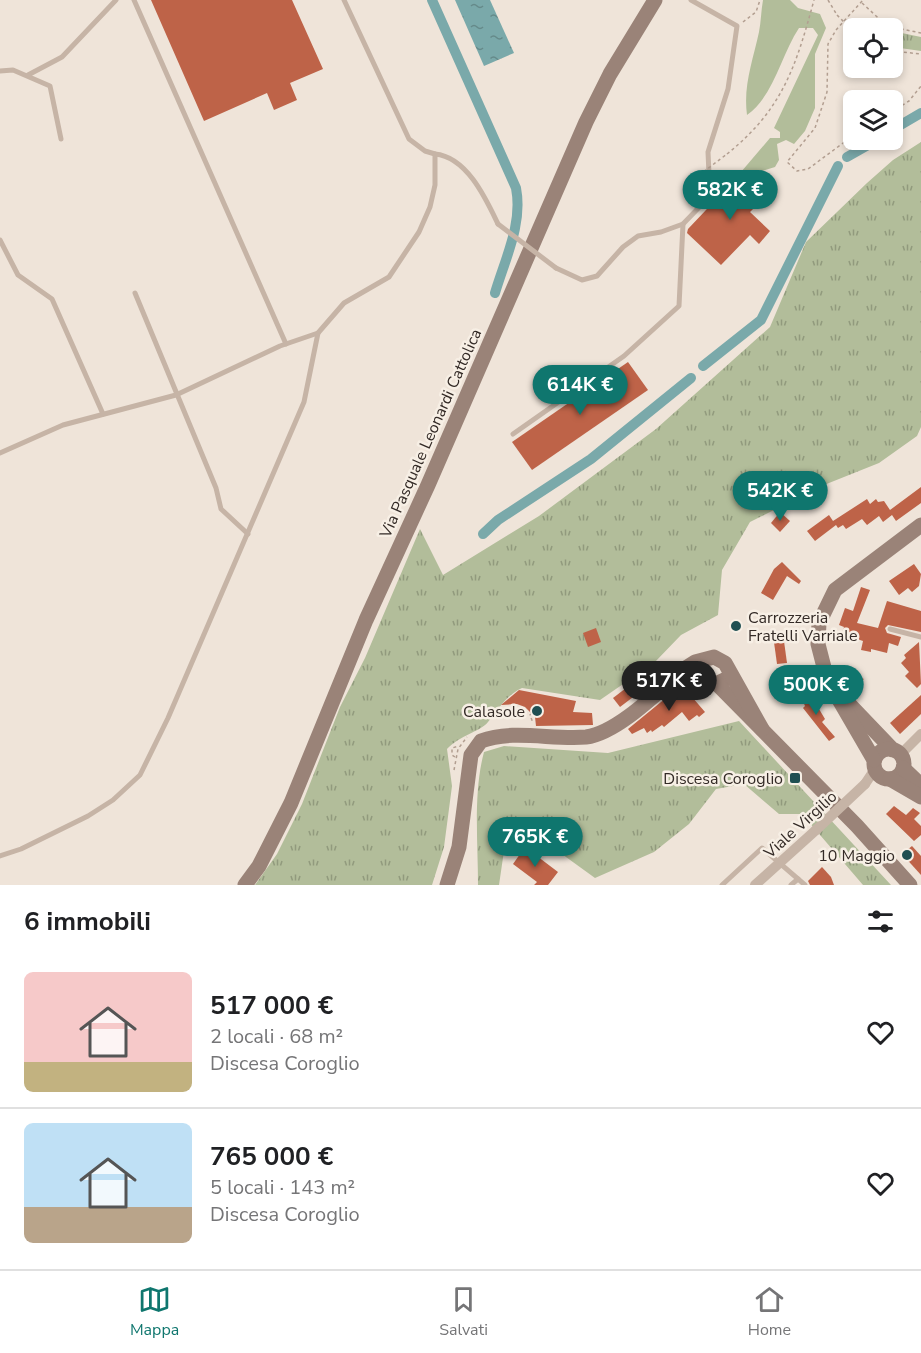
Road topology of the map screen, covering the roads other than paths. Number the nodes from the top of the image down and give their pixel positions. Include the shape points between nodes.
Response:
1 (116, 0) edge
2 (134, 0) edge
3 (344, 0) edge
4 (655, 0) edge
5 (691, 0) edge
6 (0, 71) edge
7 (28, 75) junction
8 (62, 139) dead end
9 (435, 154) junction
10 (683, 224) junction
11 (0, 240) edge
12 (135, 293) dead end
13 (318, 333) junction
14 (286, 344) junction
15 (176, 395) junction
16 (103, 414) junction
17 (513, 434) dead end
18 (0, 453) edge
19 (921, 525) edge
20 (248, 534) junction
21 (890, 629) dead end
22 (921, 637) edge
23 (709, 658) junction
24 (727, 667) junction
25 (713, 683) junction
26 (665, 686) junction
27 (840, 700) junction
28 (762, 729) junction
29 (921, 734) edge
30 (899, 758) junction
31 (880, 771) junction
32 (921, 785) edge
33 (921, 797) edge
34 (0, 856) edge
35 (780, 862) junction
36 (798, 879) junction
37 (245, 885) edge
38 (447, 885) edge
39 (722, 885) edge
40 (755, 885) edge
41 (791, 885) edge
42 (805, 885) edge
43 (910, 885) edge

1 - 7 lane via 62,57
2 - 14 lane
3 - 9 lane via 409,140
4 - 37 street, Via Pasquale Leonardi Cattolica via 586,122 429,485 366,620 291,803
5 - 10 lane via 737,26 728,89 708,152 710,196
6 - 7 lane
7 - 8 lane via 50,86
9 - 10 lane, bridge via 444,155 466,171 498,224 556,268 582,280 597,276 638,236
9 - 13 lane via 435,185 419,232 389,277 344,303
10 - 17 lane via 679,306 624,357
11 - 16 lane via 18,275 52,299
12 - 15 lane
13 - 14 lane
13 - 20 lane via 304,402
14 - 15 lane
15 - 16 lane
15 - 20 lane via 216,488 220,509
16 - 18 lane via 63,425
19 - 27 street via 835,590 826,605 819,623 818,644 827,679
20 - 34 lane via 140,775 113,800 87,816
21 - 22 lane
23 - 24 street via 718,658
23 - 25 street via 700,672
23 - 26 street via 684,669
24 - 25 street via 724,679
24 - 28 street
25 - 26 street via 682,678
25 - 28 street
26 - 38 street via 603,732 589,736 504,736 481,741 471,755 459,847
27 - 30 street via 849,704
27 - 31 street
28 - 43 street
29 - 30 street
30 - 31 street via 899,775
30 - 31 street via 881,752
30 - 32 street
31 - 33 street
31 - 35 street, Viale Virgilio, bridge
35 - 36 lane
35 - 39 lane via 762,848
35 - 40 street, Viale Virgilio
36 - 41 lane
36 - 42 lane

